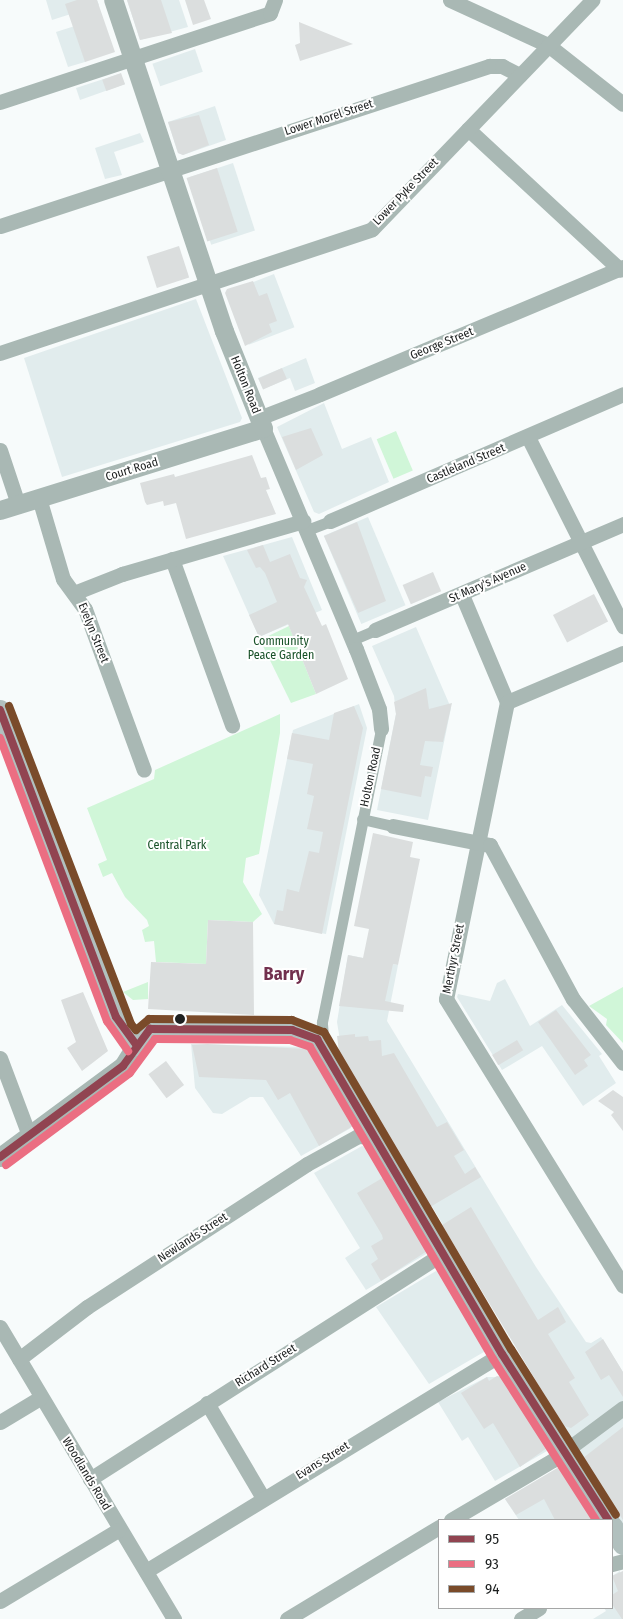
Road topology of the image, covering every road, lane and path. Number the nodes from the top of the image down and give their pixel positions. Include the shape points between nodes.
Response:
1 (113, 0) edge
2 (275, 0) edge
3 (450, 0) edge
4 (592, 0) edge
5 (548, 45) junction
6 (131, 58) junction
7 (520, 75) junction
8 (0, 102) edge
9 (623, 104) edge
10 (468, 129) junction
11 (170, 171) junction
12 (0, 226) edge
13 (622, 269) edge
14 (207, 283) junction
15 (0, 352) edge
16 (623, 394) edge
17 (261, 423) junction
18 (528, 437) junction
19 (0, 450) edge
20 (39, 498) junction
21 (18, 504) junction
22 (0, 510) edge
23 (330, 521) joint
24 (623, 524) edge
25 (305, 526) junction
26 (580, 542) junction
27 (172, 559) junction
28 (74, 593) junction
29 (462, 595) junction
30 (623, 626) edge
31 (375, 630) joint
32 (352, 640) junction
33 (623, 652) edge
34 (507, 702) junction
35 (0, 710) edge
36 (232, 725) dead end
37 (380, 729) joint
38 (144, 770) dead end
39 (362, 819) junction
40 (393, 826) joint
41 (478, 841) junction
42 (136, 1045) junction
43 (324, 1047) junction
44 (0, 1058) edge
45 (623, 1063) edge
46 (29, 1135) junction
47 (376, 1137) junction
48 (0, 1157) edge
49 (443, 1253) junction
50 (623, 1286) edge
51 (0, 1327) edge
52 (502, 1354) junction
53 (19, 1359) junction
54 (40, 1398) junction
55 (207, 1403) junction
56 (623, 1408) edge
57 (0, 1422) edge
58 (563, 1452) junction
59 (90, 1479) junction
60 (263, 1498) junction
61 (453, 1519) edge
62 (607, 1519) edge
63 (438, 1528) edge
64 (613, 1528) edge
65 (118, 1530) junction
66 (623, 1544) edge
67 (146, 1571) junction
68 (0, 1601) edge
69 (537, 1609) edge
70 (174, 1619) edge
71 (287, 1619) edge
72 (521, 1619) edge

1 - 6 street, Holton Road
2 - 6 street via 270,13
3 - 5 street
4 - 5 street, Lower Pyke Street
5 - 7 street, Lower Pyke Street
5 - 9 street
6 - 8 street
6 - 11 street, Holton Road
7 - 10 street, Lower Pyke Street
7 - 11 street, Lower Morel Street via 502,66 489,66
10 - 13 street
10 - 14 street, Lower Pyke Street via 372,229
11 - 12 street, Lower Morel Street
11 - 14 street, Holton Road
13 - 17 street, George Street via 319,394
14 - 15 street, Lower Pyke Street
14 - 17 street, Holton Road
16 - 18 street, Castleland Street
17 - 20 street, Court Road
17 - 25 street, Holton Road
18 - 23 street, Castleland Street
18 - 26 street
19 - 21 street
20 - 21 street, Court Road
20 - 28 street, Evelyn Street via 63,579
21 - 22 street, Court Road
23 - 25 street, Castleland Street
24 - 26 street, St Mary's Avenue
25 - 27 street
25 - 32 street, Holton Road
26 - 29 street, St Mary's Avenue
26 - 30 street
27 - 28 street via 80,588
27 - 36 street
28 - 38 street, Evelyn Street via 85,609
29 - 31 street, St Mary's Avenue
29 - 34 street
31 - 32 street, St Mary's Avenue
32 - 37 street, Holton Road via 379,709
33 - 34 street
34 - 41 street, Merthyr Street
35 - 42 main road via 116,1018
37 - 39 street, Holton Road
39 - 40 street
39 - 43 street, Holton Road via 322,1022
40 - 41 street
41 - 45 street via 496,852 572,999
41 - 50 street, Merthyr Street via 446,999
42 - 43 main road via 150,1029 292,1030 308,1034
42 - 46 street via 123,1066
43 - 47 main road, Holton Road
44 - 46 street
46 - 48 street
47 - 49 main road, Holton Road
47 - 53 street, Newlands Street via 358,1136 307,1164 87,1307
49 - 52 main road, Holton Road
49 - 55 street, Richard Street
51 - 53 street, Woodlands Road
52 - 58 main road, Holton Road
52 - 60 street, Evans Street
53 - 54 street, Woodlands Road
54 - 57 street
54 - 59 street, Woodlands Road
55 - 59 street, Richard Street
55 - 60 street
56 - 58 street
58 - 61 street
58 - 62 main road, Holton Road
59 - 65 street, Woodlands Road
60 - 67 street, Evans Street
63 - 71 street
64 - 66 main road
65 - 67 street, Woodlands Road
65 - 68 street
67 - 70 street, Woodlands Road
69 - 72 street

